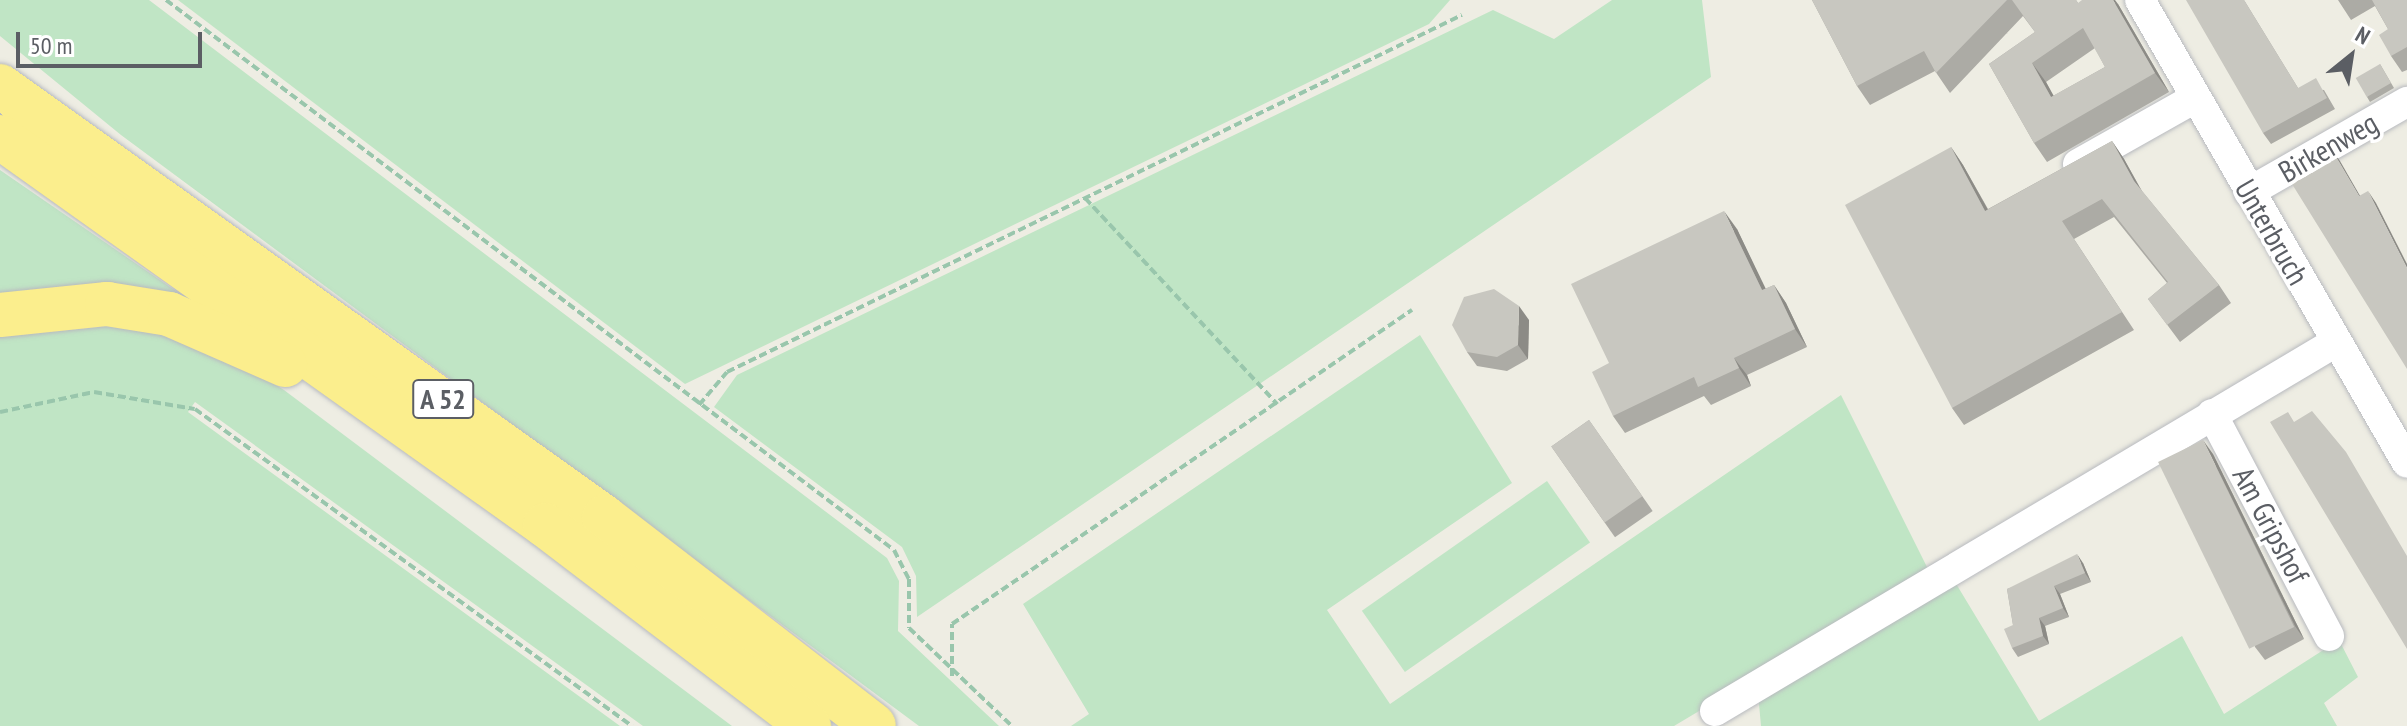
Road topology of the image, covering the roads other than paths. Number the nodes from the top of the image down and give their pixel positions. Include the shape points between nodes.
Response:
1 (2140, 0) edge
2 (0, 86) edge
3 (2195, 98) junction
4 (2407, 102) edge
5 (0, 137) edge
6 (2059, 175) edge
7 (2249, 192) junction
8 (0, 315) edge
9 (2336, 342) junction
10 (377, 403) junction
11 (2212, 414) junction
12 (2407, 463) edge
13 (2329, 636) dead end
14 (1715, 711) dead end
15 (809, 726) edge
16 (874, 726) edge

1 - 3 street, Unterbruch
2 - 16 highway, A 52 via 592,507
3 - 6 street
3 - 7 street, Unterbruch
4 - 7 street, Birkenweg
5 - 10 highway, A 52
7 - 9 street, Unterbruch
8 - 10 highway via 107,304 169,314
9 - 11 street
9 - 12 street, Unterbruch
10 - 15 highway, A 52
11 - 13 street, Am Gripshof
11 - 14 street

